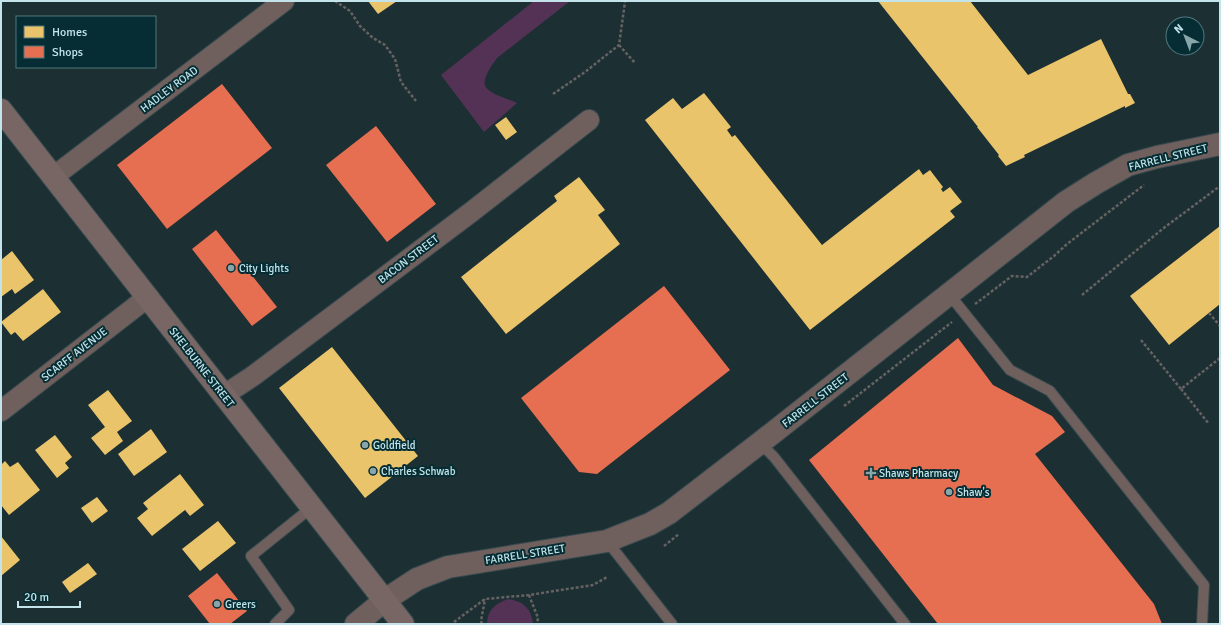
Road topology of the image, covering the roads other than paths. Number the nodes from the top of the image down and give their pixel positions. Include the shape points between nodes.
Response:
1 (284, 1) edge
2 (1, 110) edge
3 (589, 120) dead end
4 (1220, 144) edge
5 (53, 177) junction
6 (949, 294) junction
7 (148, 297) junction
8 (224, 395) junction
9 (1, 411) edge
10 (760, 443) junction
11 (312, 507) junction
12 (607, 541) junction
13 (385, 600) junction
14 (275, 624) edge
15 (356, 624) edge
16 (403, 624) edge
17 (672, 624) edge
18 (905, 624) edge
19 (1202, 624) edge

1 - 5 street, HADLEY ROAD
2 - 5 main road, SHELBURNE STREET
3 - 8 street, BACON STREET via 470,213
4 - 6 street, FARRELL STREET via 1128,165 1066,202
5 - 7 main road, SHELBURNE STREET
6 - 10 street, FARRELL STREET
6 - 19 lane via 1010,370 1050,391 1204,585
7 - 8 main road, SHELBURNE STREET
7 - 9 street, SCARFF AVENUE
8 - 11 main road, SHELBURNE STREET
10 - 12 street, FARRELL STREET via 669,513
10 - 18 lane via 774,457
11 - 13 main road, SHELBURNE STREET
11 - 14 lane via 251,556 289,610
12 - 13 street, FARRELL STREET via 448,567 417,579
12 - 17 lane
13 - 15 main road
13 - 16 main road, SHELBURNE STREET

